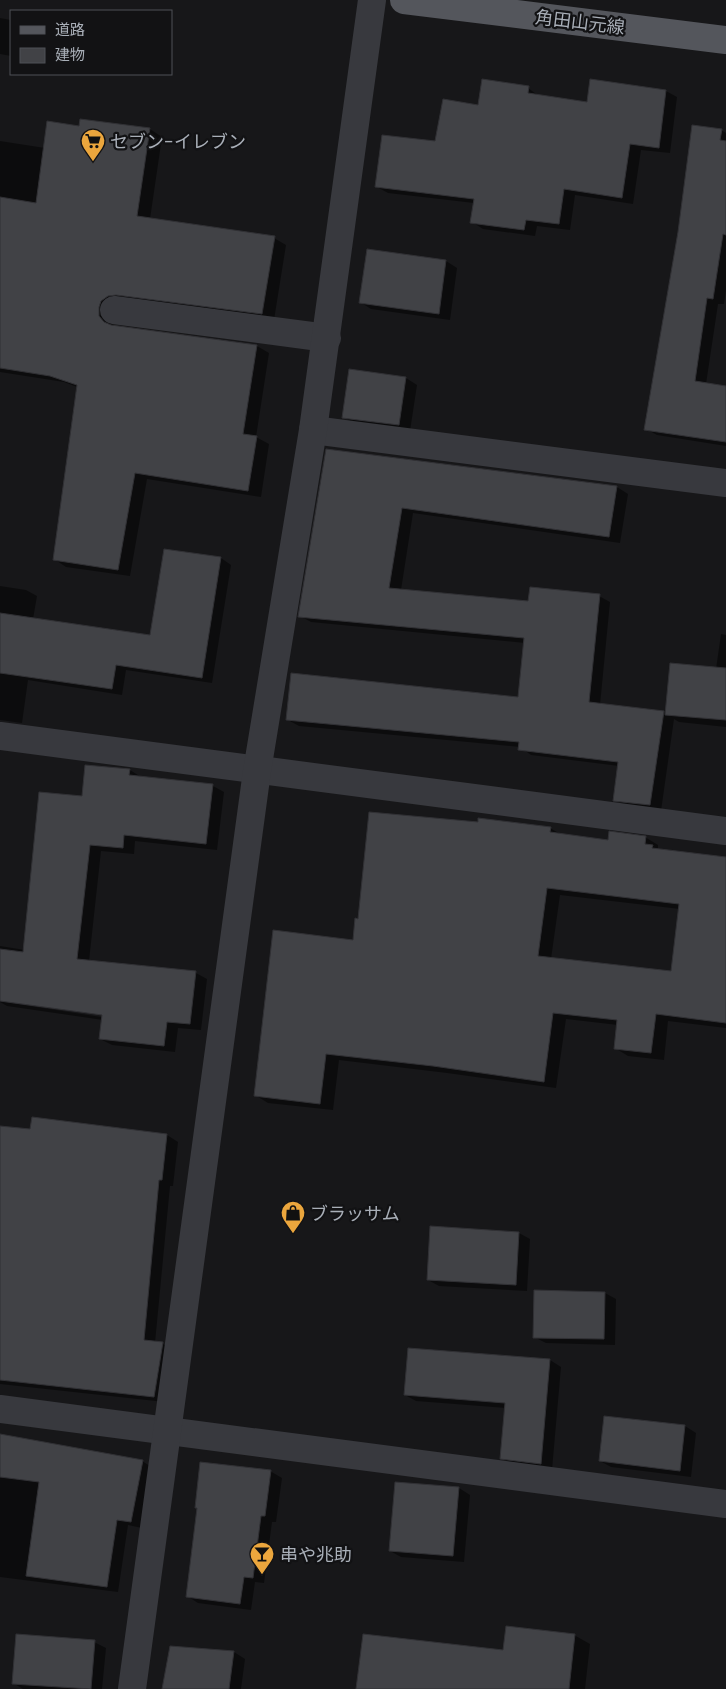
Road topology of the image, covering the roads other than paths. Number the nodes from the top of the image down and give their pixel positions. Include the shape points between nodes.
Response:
1 (372, 0) edge
2 (404, 0) edge
3 (726, 40) edge
4 (114, 310) dead end
5 (327, 338) junction
6 (314, 430) junction
7 (726, 483) edge
8 (0, 736) edge
9 (257, 770) junction
10 (726, 831) edge
11 (0, 1409) edge
12 (166, 1432) junction
13 (726, 1504) edge
14 (132, 1689) edge

1 - 5 street
2 - 3 main road, 角田山元線
4 - 5 street
5 - 6 street
6 - 7 street
6 - 9 street
8 - 9 street
9 - 10 street
9 - 12 street
11 - 12 street
12 - 13 street
12 - 14 street

